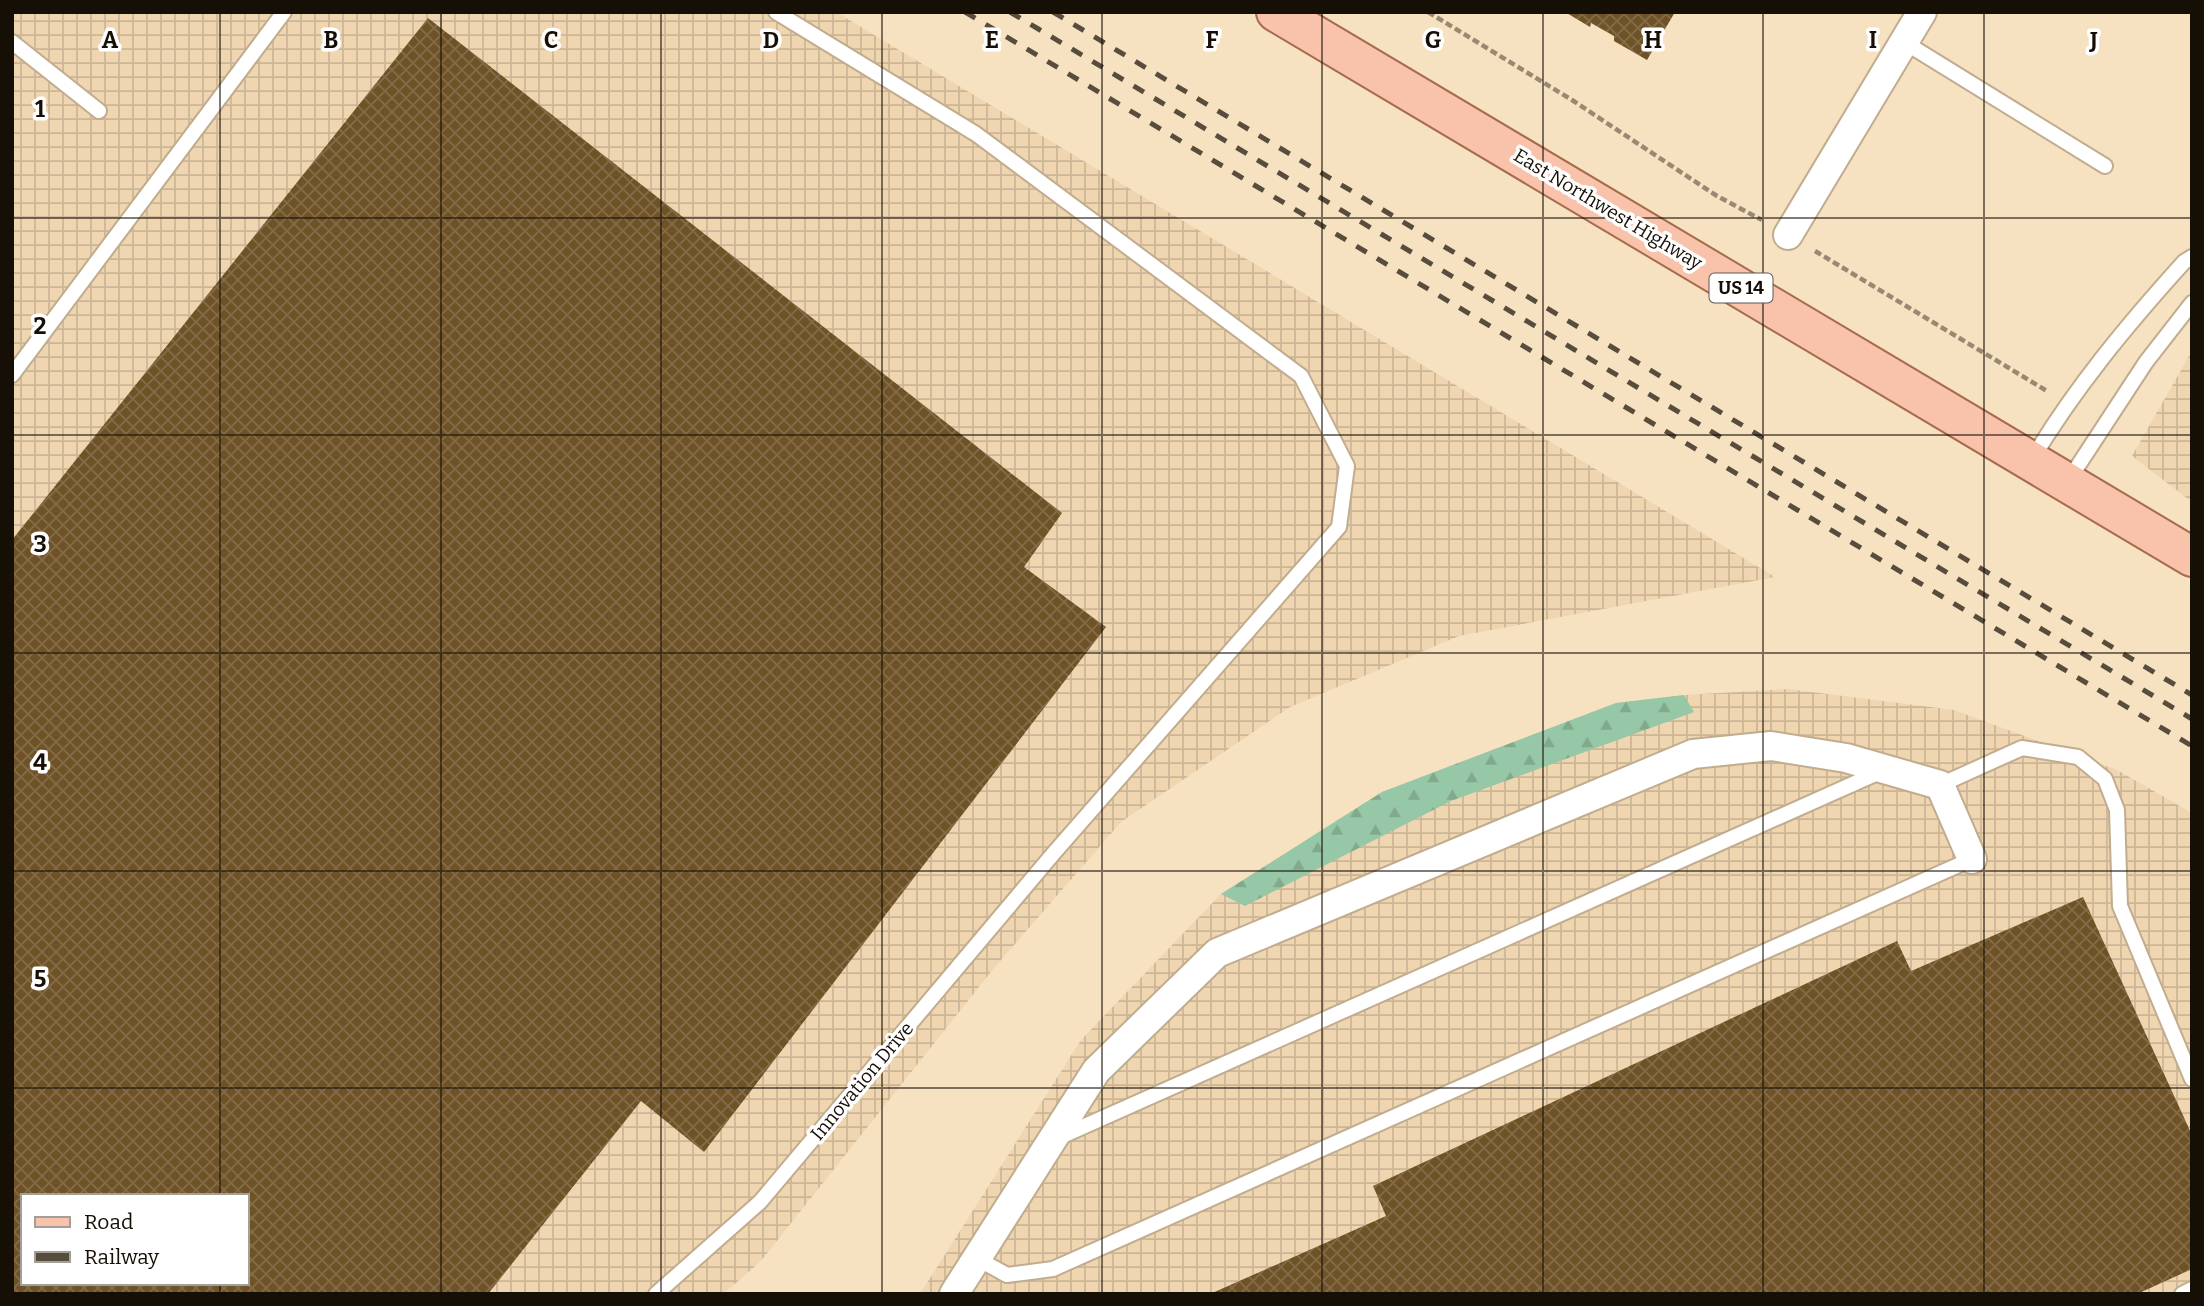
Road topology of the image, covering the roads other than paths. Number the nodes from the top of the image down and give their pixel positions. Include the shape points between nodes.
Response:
1 (284, 12) edge
2 (776, 12) edge
3 (1922, 12) edge
4 (1286, 15) edge
5 (12, 42) edge
6 (1904, 42) junction
7 (99, 111) dead end
8 (2105, 166) dead end
9 (1788, 235) dead end
10 (2192, 257) edge
11 (2192, 303) edge
12 (12, 375) edge
13 (2031, 461) junction
14 (2068, 482) junction
15 (2191, 556) edge
16 (1885, 769) junction
17 (1940, 785) junction
18 (1972, 859) joint
19 (2192, 1079) edge
20 (1052, 1140) junction
21 (976, 1258) junction
22 (2192, 1289) edge
23 (656, 1294) edge
24 (954, 1294) edge
25 (2182, 1294) edge

1 - 12 lane
2 - 23 lane, Innovation Drive via 976,134 1301,376 1346,466 1339,527 1053,854 760,1202
3 - 6 street
4 - 13 main road, East Northwest Highway / US 14
5 - 7 lane
6 - 8 lane
6 - 9 street
10 - 13 lane via 2130,321
11 - 14 lane via 2146,362
13 - 14 main road, East Northwest Highway / US 14
14 - 15 main road, East Northwest Highway / US 14
16 - 17 street
16 - 20 lane
16 - 20 street via 1771,746 1693,754 1217,953 1096,1071
17 - 18 street
17 - 19 lane via 2022,748 2078,757 2105,779 2117,810 2120,906
18 - 21 lane via 1054,1269 1007,1275
20 - 21 street
21 - 24 street
22 - 25 lane

